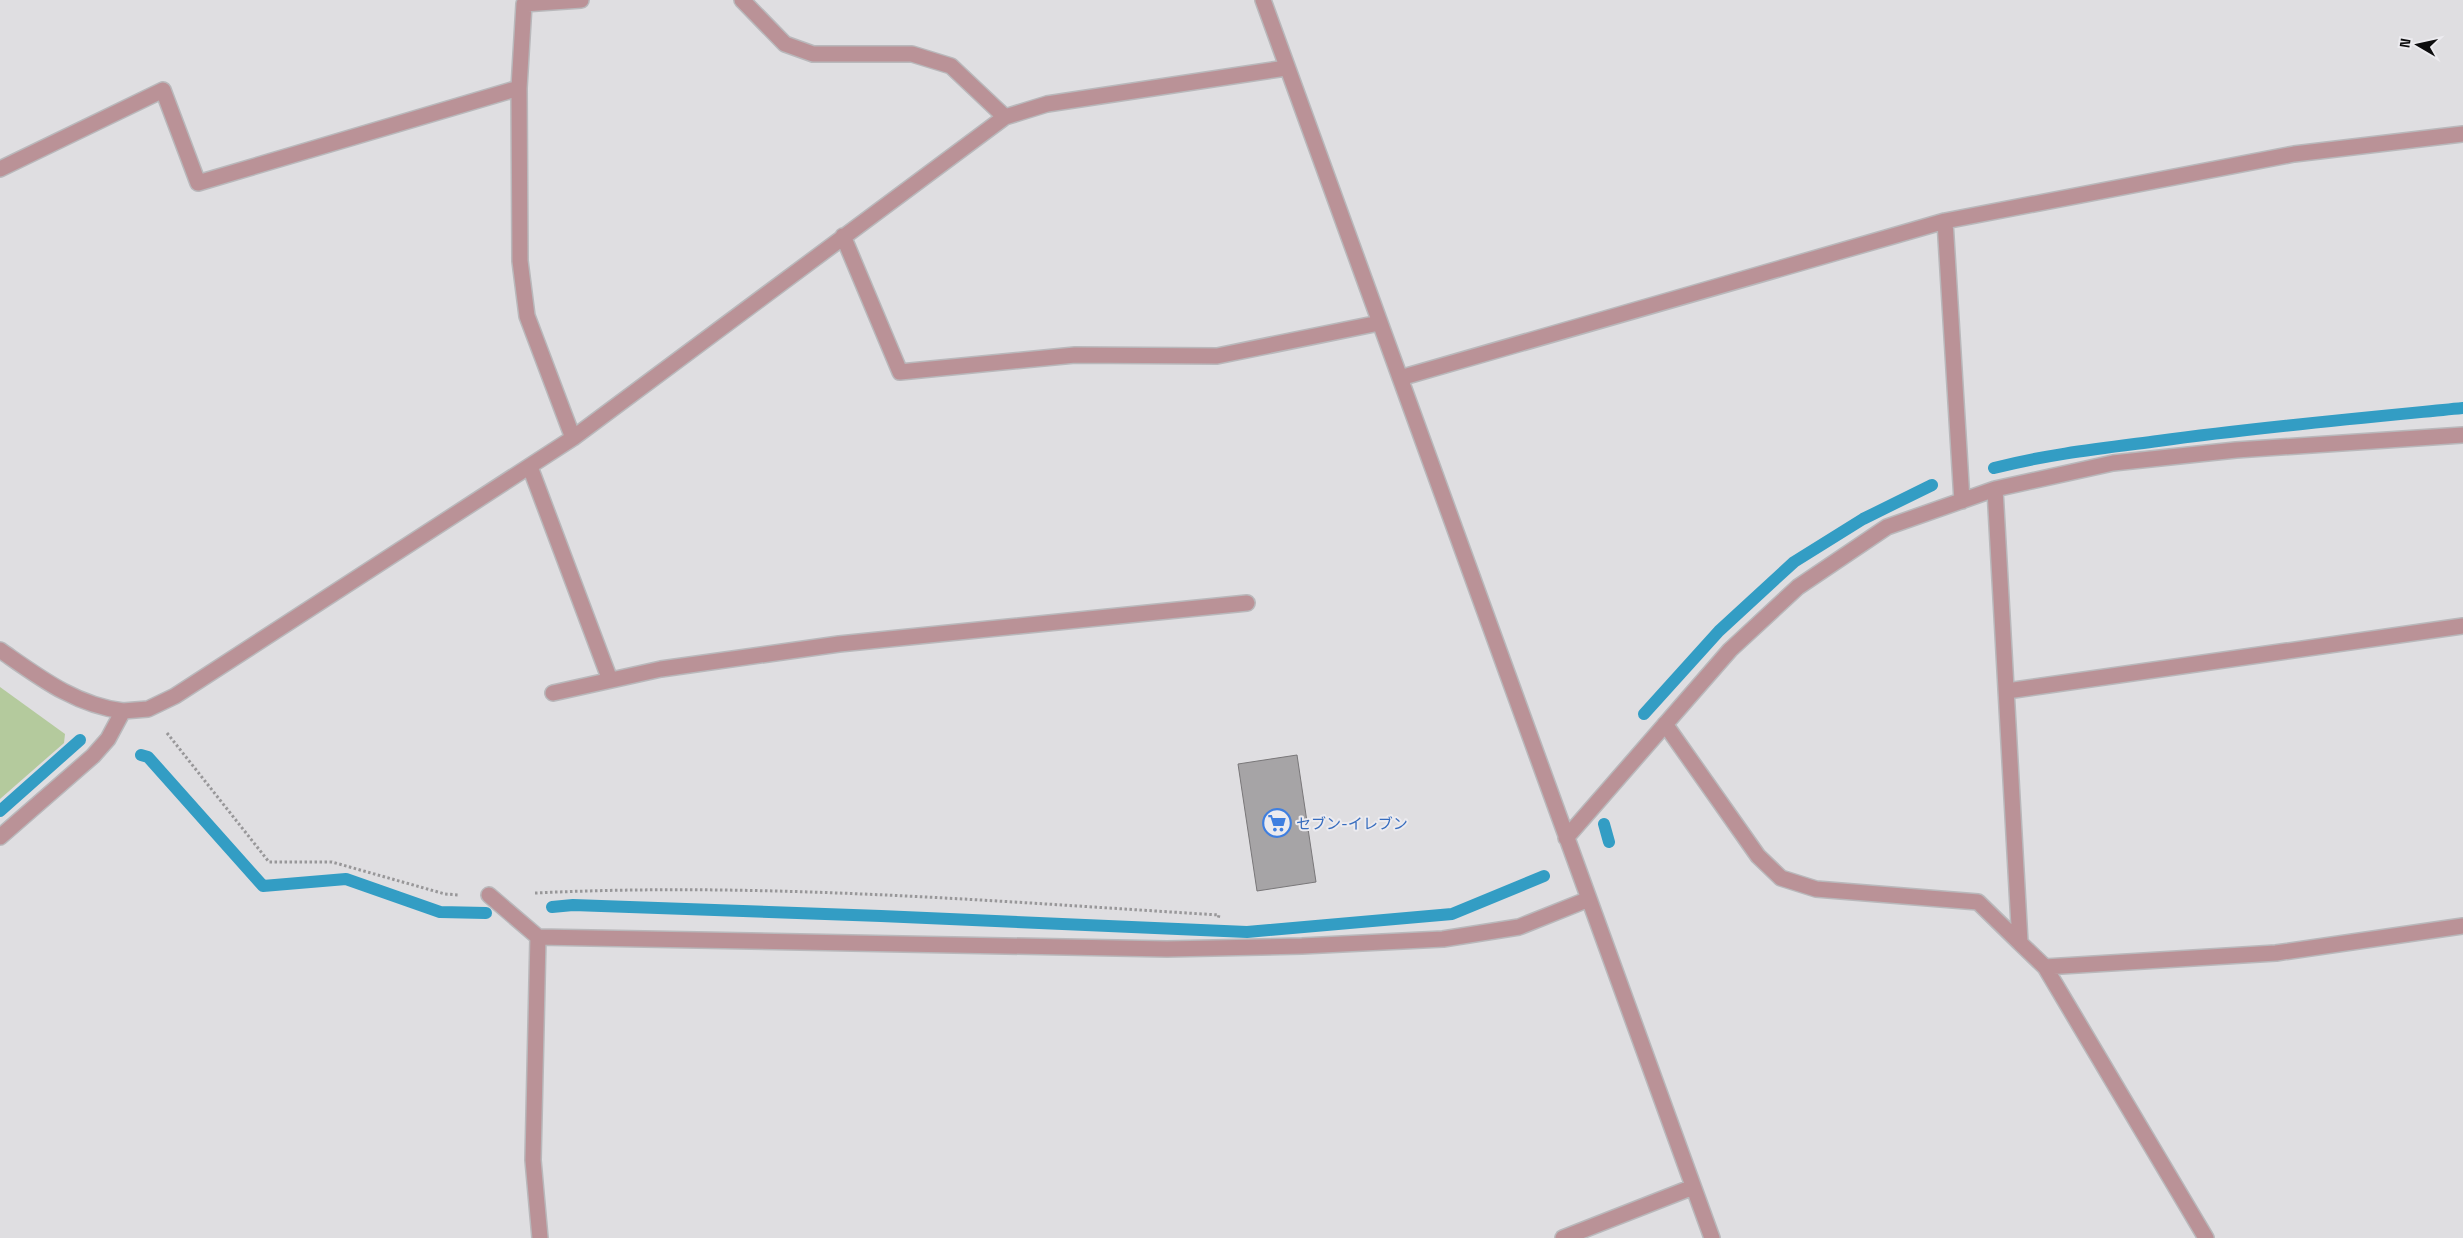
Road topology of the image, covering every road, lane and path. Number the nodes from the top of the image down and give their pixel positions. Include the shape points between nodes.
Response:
1 (581, 0) edge
2 (742, 0) edge
3 (1262, 0) edge
4 (1286, 68) junction
5 (519, 88) junction
6 (1005, 116) junction
7 (2463, 134) edge
8 (0, 169) edge
9 (1945, 221) junction
10 (843, 236) junction
11 (1379, 323) junction
12 (1400, 378) junction
13 (2463, 435) edge
14 (573, 438) junction
15 (530, 467) junction
16 (1996, 489) junction
17 (1962, 501) junction
18 (1247, 602) dead end
19 (2463, 626) edge
20 (0, 650) edge
21 (610, 680) junction
22 (2007, 691) junction
23 (553, 693) dead end
24 (148, 709) junction
25 (123, 711) junction
26 (1665, 724) junction
27 (0, 837) edge
28 (1566, 838) junction
29 (489, 895) junction
30 (1589, 899) junction
31 (1218, 922) dead end
32 (2463, 926) edge
33 (538, 937) junction
34 (2020, 943) junction
35 (2045, 967) junction
36 (1693, 1187) junction
37 (540, 1238) edge
38 (1563, 1238) edge
39 (1712, 1238) edge
40 (2206, 1238) edge

1 - 5 street via 524,4
2 - 6 street via 785,44 813,54 912,54 951,66
3 - 4 street
4 - 6 street via 1048,104
4 - 11 street
5 - 8 street via 198,183 163,90
5 - 14 street via 520,261 527,316
6 - 10 street
7 - 9 street via 2294,154
9 - 12 street
9 - 17 street
10 - 11 street via 900,372 1075,355 1217,356
10 - 14 street
11 - 12 street
12 - 28 street
13 - 16 street via 2236,450 2113,463
14 - 15 street
15 - 21 street
15 - 24 street via 175,696
16 - 17 street
16 - 22 street
17 - 26 street via 1887,527 1798,587 1730,650
18 - 21 street via 839,644 661,669
19 - 22 street
20 - 25 street via 72,697 98,707
21 - 23 street
22 - 34 street
24 - 25 street
24 - 29 path via 269,862 332,862 444,894
25 - 27 street via 108,739 93,756
26 - 28 street
26 - 34 street via 1758,856 1781,878 1816,890 1978,902
28 - 30 street
29 - 31 path via 589,890 834,891 1218,915
29 - 33 street
30 - 33 street via 1519,927 1443,938 1302,946 1167,948
30 - 36 street
32 - 35 street via 2276,952
33 - 37 street via 533,1160
34 - 35 street
35 - 40 street
36 - 38 street
36 - 39 street

